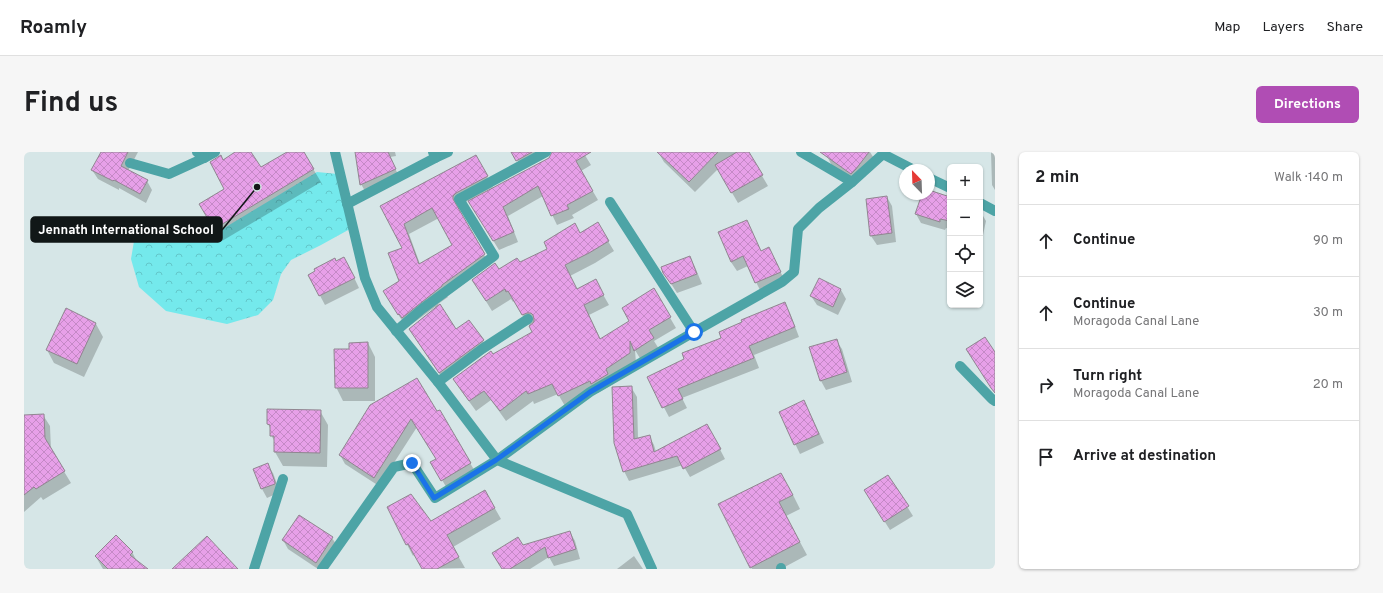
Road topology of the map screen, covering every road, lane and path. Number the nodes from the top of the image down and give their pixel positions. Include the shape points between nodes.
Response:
1 (215, 152) edge
2 (335, 152) edge
3 (448, 152) edge
4 (546, 152) edge
5 (801, 152) edge
6 (201, 155) edge
7 (434, 155) edge
8 (130, 163) dead end
9 (902, 164) edge
10 (935, 181) edge
11 (852, 182) junction
12 (947, 187) edge
13 (610, 202) dead end
14 (347, 204) junction
15 (983, 205) edge
16 (995, 211) edge
17 (528, 319) dead end
18 (396, 331) junction
19 (694, 332) junction
20 (960, 366) dead end
21 (438, 382) junction
22 (995, 401) edge
23 (496, 460) junction
24 (283, 479) dead end
25 (254, 569) edge
26 (322, 569) edge
27 (652, 569) edge

1 - 6 street
2 - 14 street
3 - 7 street
4 - 18 street via 459,199 494,256
5 - 11 street
6 - 8 street via 168,174
7 - 14 street
9 - 11 street via 883,154
10 - 12 street
11 - 19 street via 819,208 798,229 794,272 782,282
13 - 19 street
14 - 18 street via 364,278 377,307
15 - 16 street
17 - 21 street
18 - 21 street
19 - 23 street via 590,392
20 - 22 street
21 - 23 street
23 - 26 street via 434,498 412,463 394,467
23 - 27 street via 627,514
24 - 25 street

